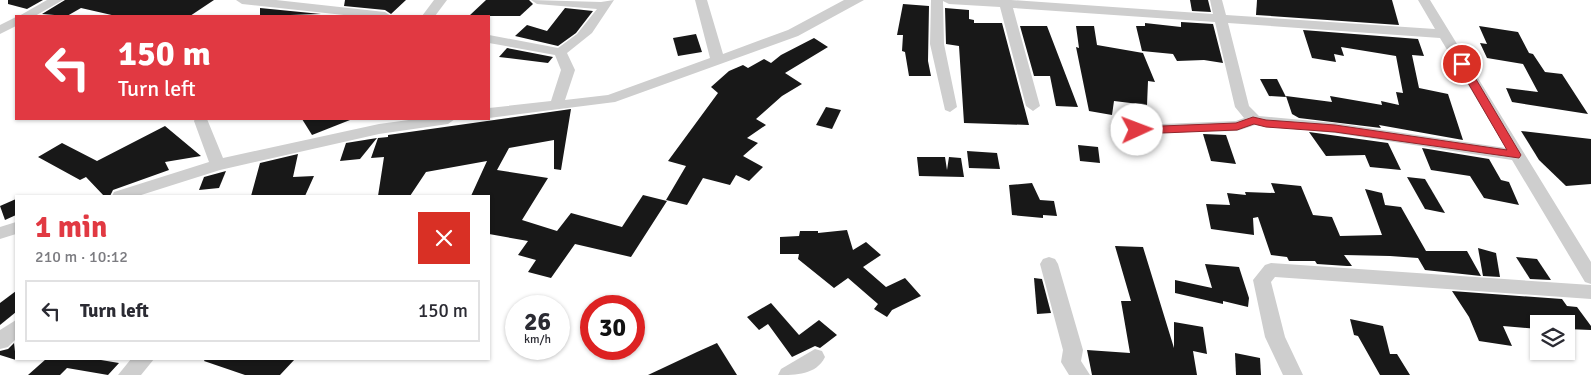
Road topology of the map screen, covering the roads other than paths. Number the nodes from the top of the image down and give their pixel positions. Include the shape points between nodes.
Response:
1 (57, 0) edge
2 (242, 0) edge
3 (362, 0) edge
4 (441, 0) edge
5 (537, 0) edge
6 (700, 0) edge
7 (858, 0) edge
8 (937, 0) edge
9 (949, 0) edge
10 (1216, 0) edge
11 (1424, 0) edge
12 (1005, 1) edge
13 (606, 3) edge
14 (350, 12) junction
15 (28, 15) edge
16 (376, 15) edge
17 (429, 15) edge
18 (1220, 18) junction
19 (15, 22) edge
20 (0, 30) edge
21 (1444, 34) junction
22 (490, 39) edge
23 (560, 52) junction
24 (718, 61) junction
25 (557, 106) junction
26 (1033, 106) dead end
27 (950, 107) dead end
28 (490, 113) edge
29 (201, 120) dead end
30 (441, 120) edge
31 (1254, 120) junction
32 (1137, 130) dead end
33 (1515, 155) junction
34 (218, 165) junction
35 (161, 190) edge
36 (127, 195) edge
37 (15, 228) edge
38 (0, 233) edge
39 (1584, 255) edge
40 (1049, 264) dead end
41 (1591, 278) edge
42 (1591, 292) edge
43 (15, 329) edge
44 (1, 341) edge
45 (815, 358) dead end
46 (143, 360) edge
47 (128, 375) edge
48 (788, 375) edge
49 (1080, 375) edge
50 (1292, 375) edge

1 - 15 street
2 - 14 street
3 - 14 street
4 - 17 street
5 - 13 street
6 - 24 street
7 - 24 street via 830,11 814,24
8 - 27 street via 937,44
9 - 12 street
10 - 18 street
11 - 21 street
12 - 18 street
12 - 26 street
13 - 23 street via 598,18
14 - 16 street
18 - 21 street
18 - 31 street via 1242,107
19 - 20 street
21 - 33 street
22 - 23 street
23 - 25 street via 568,70
24 - 25 street via 610,99
25 - 28 street
29 - 34 street
30 - 34 street via 379,129
31 - 32 street via 1237,126
31 - 33 street via 1335,128
33 - 39 street
34 - 35 street
35 - 36 street
37 - 38 street
39 - 41 street
40 - 49 street via 1073,350 1071,362
42 - 50 street via 1270,270 1262,280 1275,337
43 - 44 street
45 - 48 street
46 - 47 street

